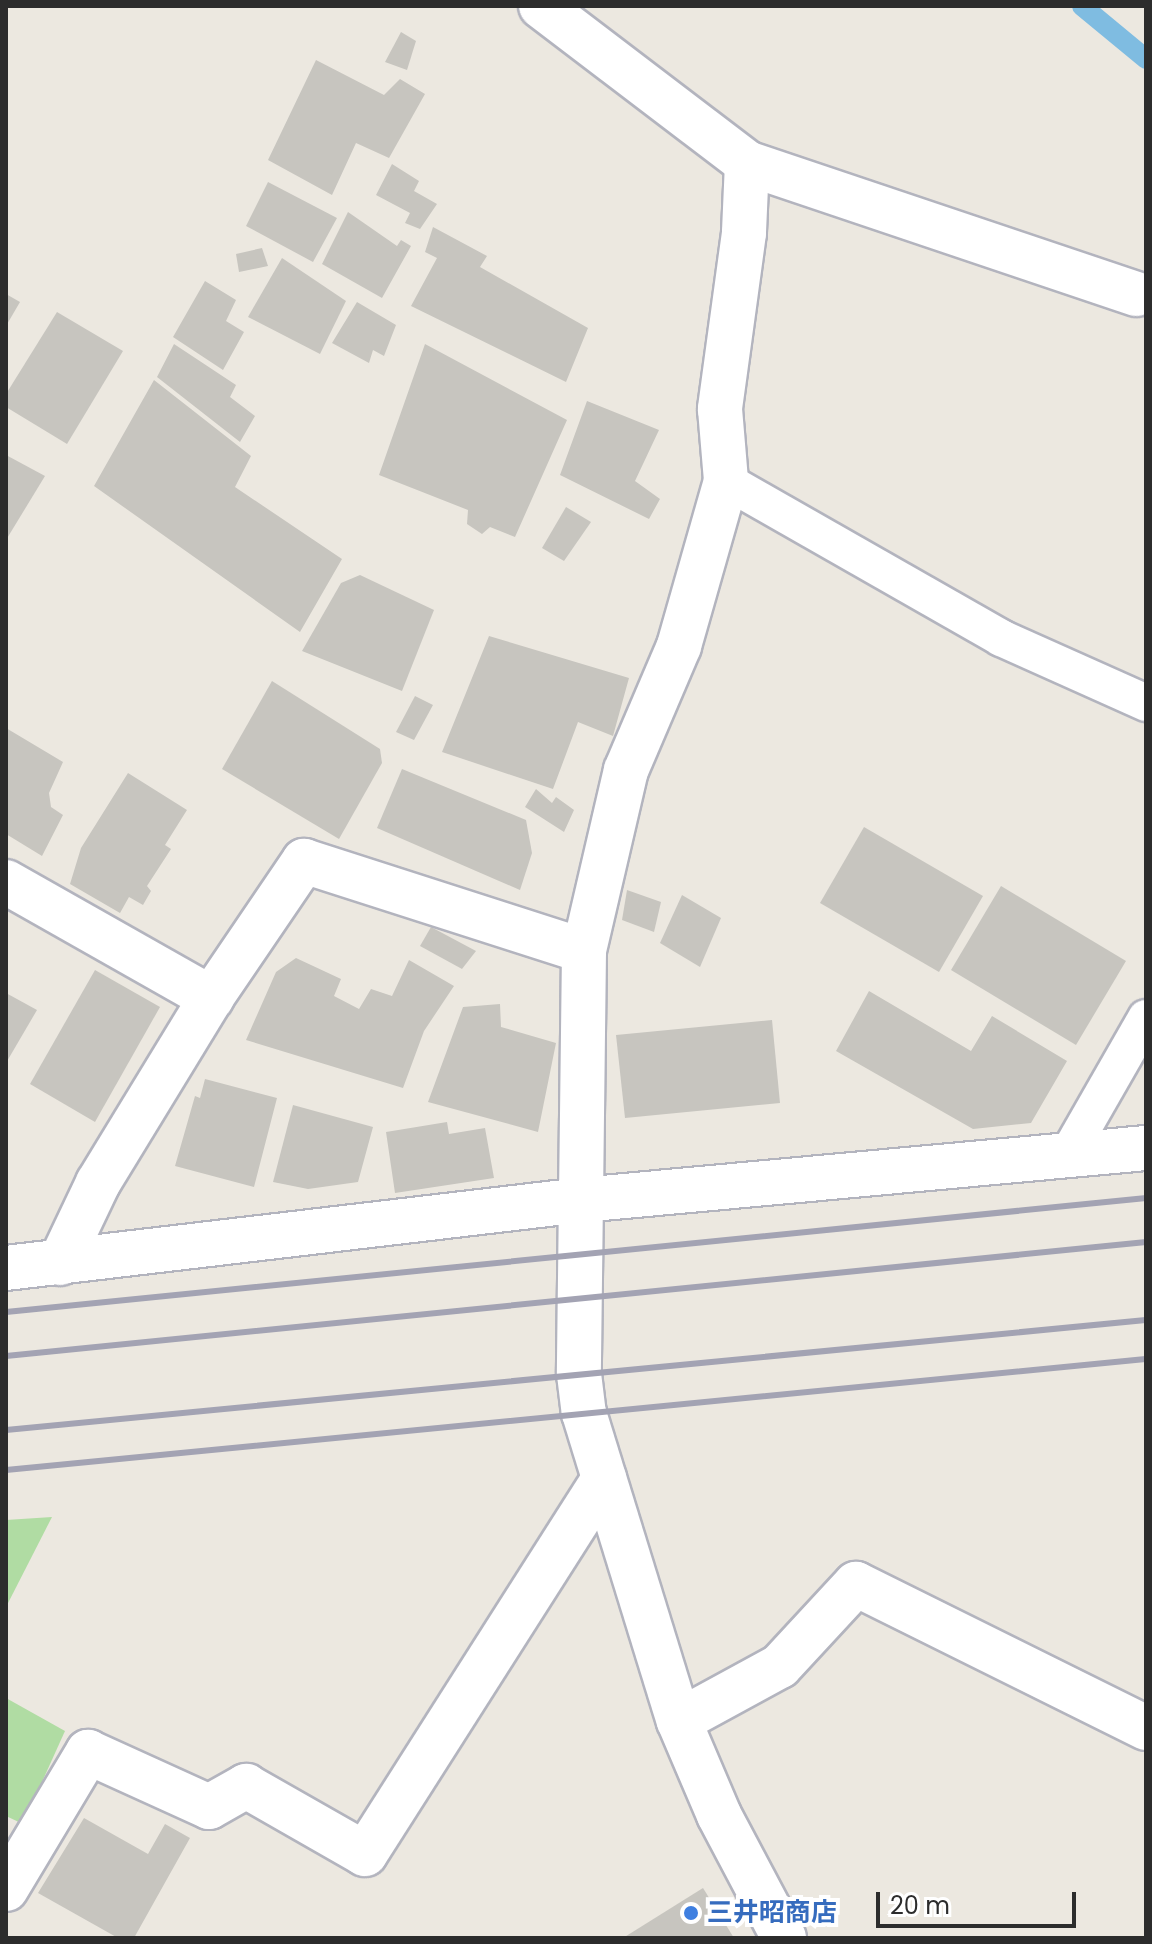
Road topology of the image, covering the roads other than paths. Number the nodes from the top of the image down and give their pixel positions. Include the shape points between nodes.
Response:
1 (541, 6) edge
2 (747, 163) junction
3 (1137, 294) dead end
4 (726, 481) junction
5 (1146, 703) edge
6 (6, 882) edge
7 (584, 951) junction
8 (211, 998) junction
9 (1146, 1018) edge
10 (1146, 1148) edge
11 (1067, 1156) junction
12 (581, 1200) junction
13 (60, 1263) junction
14 (6, 1268) edge
15 (604, 1479) junction
16 (679, 1721) junction
17 (1146, 1728) edge
18 (6, 1889) edge
19 (784, 1938) edge

1 - 2 street
2 - 3 street
2 - 4 street via 744,233 720,409
4 - 5 lane via 1001,638
4 - 7 street via 679,646 626,770
6 - 8 street
7 - 8 street via 304,861
7 - 12 street
8 - 13 street via 98,1183
9 - 11 lane
10 - 11 street
11 - 12 street
12 - 13 street
12 - 15 street via 579,1374 584,1413
13 - 14 street
15 - 16 street
15 - 18 street via 365,1854 246,1786 209,1807 88,1752
16 - 17 street via 780,1666 856,1584
16 - 19 street via 719,1815

